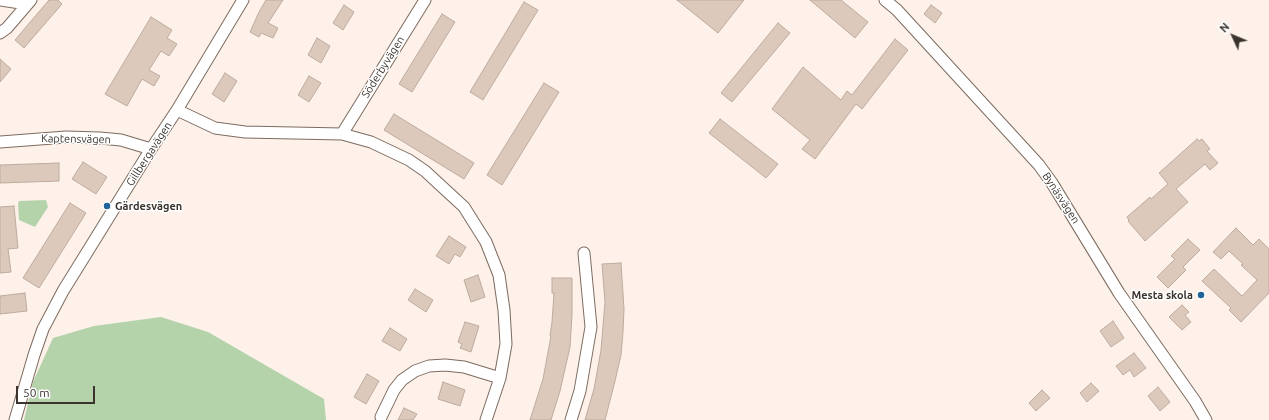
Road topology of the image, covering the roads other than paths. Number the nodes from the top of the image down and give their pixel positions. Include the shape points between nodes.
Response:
1 (0, 0) edge
2 (425, 0) edge
3 (885, 0) edge
4 (29, 2) edge
5 (238, 2) edge
6 (0, 33) edge
7 (177, 110) junction
8 (342, 134) junction
9 (0, 142) edge
10 (152, 148) junction
11 (584, 253) dead end
12 (500, 378) junction
13 (381, 417) dead end
14 (15, 420) edge
15 (486, 420) edge
16 (571, 420) edge
17 (1206, 420) edge

1 - 4 street
2 - 8 street, Söderbyvägen
3 - 17 street, Bynäsvägen via 1039,165 1119,293
4 - 6 street
5 - 7 street, Gillbergavägen
7 - 8 street via 215,128
7 - 10 street, Gillbergavägen
8 - 12 street via 371,142 409,160 425,171 464,207 486,242 499,275 506,344
9 - 10 street, Kaptensvägen via 66,137 100,138 121,140
10 - 14 street, Gillbergavägen via 63,292 44,329 31,362
11 - 16 street via 591,327 580,391
12 - 13 street via 464,367 429,366 415,371 402,380 394,390
12 - 15 street

